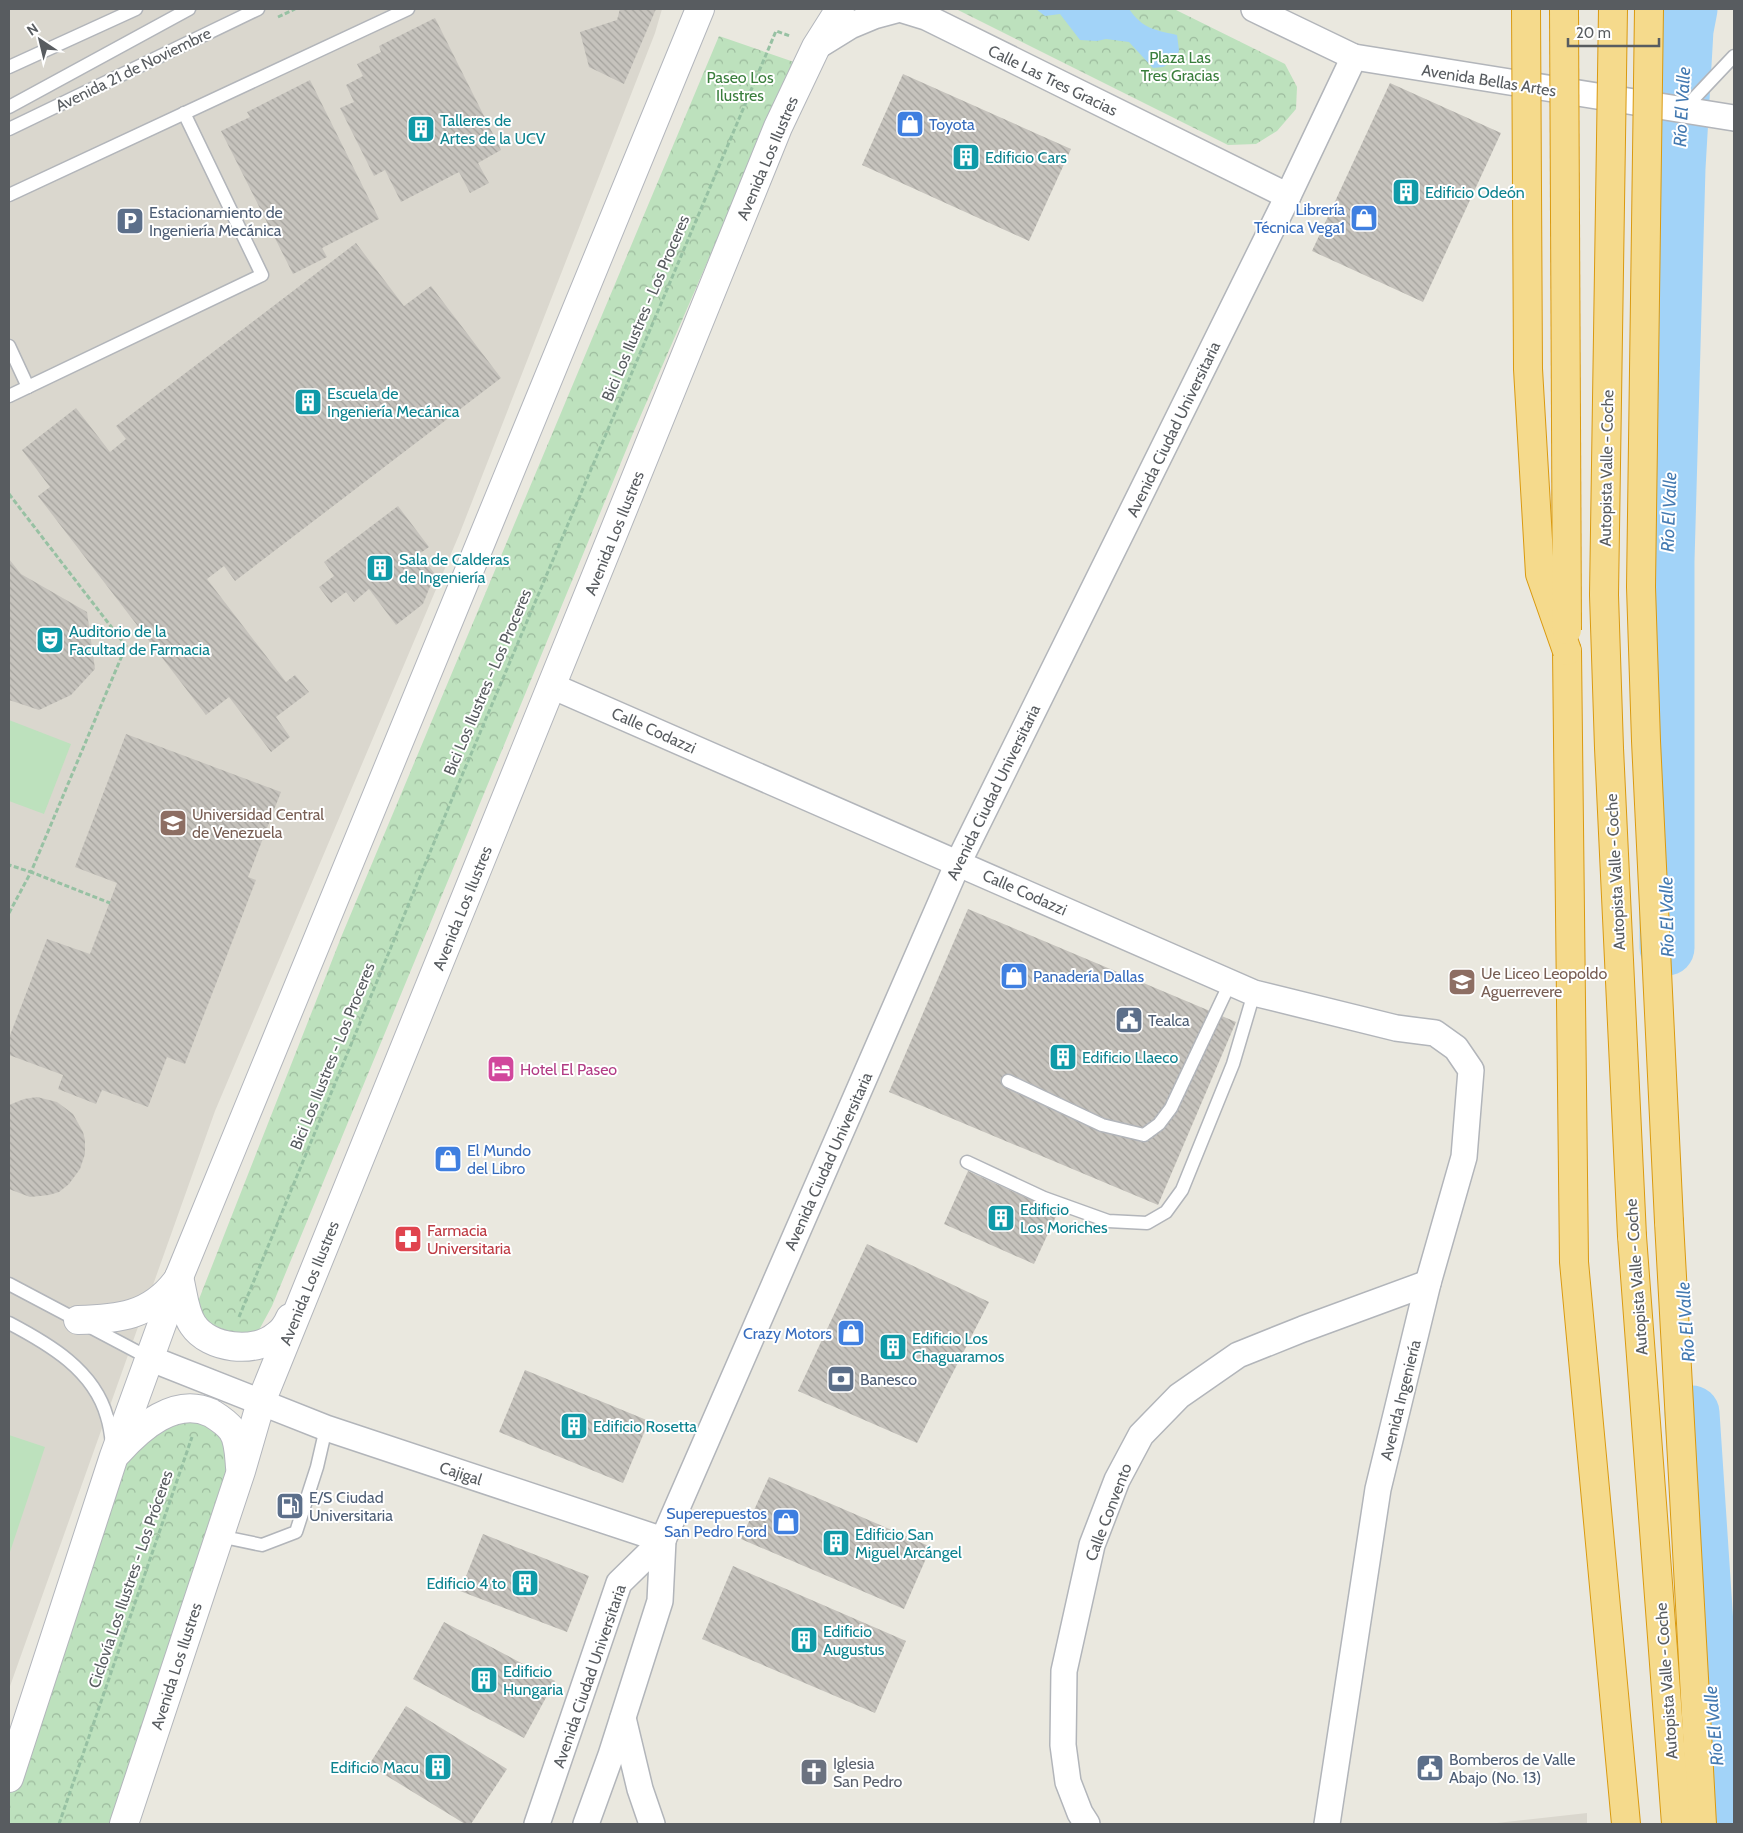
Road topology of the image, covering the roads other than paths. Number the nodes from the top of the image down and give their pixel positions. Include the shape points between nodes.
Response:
1 (136, 9) edge
2 (189, 9) edge
3 (258, 9) edge
4 (408, 9) edge
5 (700, 9) edge
6 (840, 9) edge
7 (1254, 9) edge
8 (1526, 9) edge
9 (1564, 9) edge
10 (1613, 9) edge
11 (1649, 9) edge
12 (925, 13) edge
13 (816, 46) junction
14 (1734, 56) edge
15 (1354, 57) junction
16 (9, 67) edge
17 (9, 107) edge
18 (1683, 110) junction
19 (184, 113) junction
20 (1734, 118) edge
21 (9, 129) edge
22 (9, 195) edge
23 (1288, 196) junction
24 (9, 346) edge
25 (28, 386) junction
26 (9, 396) edge
27 (1567, 651) junction
28 (552, 686) junction
29 (958, 863) junction
30 (1230, 983) junction
31 (1254, 993) junction
32 (1396, 1028) joint
33 (1008, 1081) dead end
34 (967, 1162) dead end
35 (180, 1277) junction
36 (9, 1284) edge
37 (1428, 1284) junction
38 (302, 1299) junction
39 (78, 1320) junction
40 (9, 1323) edge
41 (149, 1358) junction
42 (261, 1402) junction
43 (326, 1428) junction
44 (114, 1456) junction
45 (241, 1471) junction
46 (219, 1536) junction
47 (663, 1540) junction
48 (623, 1717) junction
49 (9, 1778) edge
50 (124, 1824) edge
51 (536, 1824) edge
52 (586, 1824) edge
53 (652, 1824) edge
54 (1087, 1824) edge
55 (1327, 1824) edge
56 (1626, 1824) edge
57 (1676, 1824) edge
58 (1702, 1824) edge

1 - 16 lane
2 - 17 lane, Avenida 21 de Noviembre
3 - 21 lane, Avenida 21 de Noviembre
4 - 19 lane
5 - 35 main road
6 - 13 main road, Avenida Los Ilustres
7 - 15 street, Avenida Bellas Artes
8 - 27 highway, bridge via 1528,369 1540,574
9 - 27 highway, bridge
10 - 57 highway, Autopista Valle - Coche, bridge via 1604,595 1608,748 1632,1236
11 - 58 highway, Autopista Valle - Coche, bridge via 1641,587 1669,1222
12 - 13 street, Calle Las Tres Gracias via 900,9 874,16
12 - 23 street, Calle Las Tres Gracias
13 - 28 main road, Avenida Los Ilustres via 778,127
14 - 18 lane
15 - 18 street, Avenida Bellas Artes
15 - 23 street, Avenida Ciudad Universitaria
18 - 20 street, Avenida Bellas Artes
19 - 22 lane
19 - 25 lane via 262,275
23 - 29 street, Avenida Ciudad Universitaria
24 - 25 lane
25 - 26 lane
27 - 56 highway via 1574,1262
28 - 29 street, Calle Codazzi
28 - 38 main road, Avenida Los Ilustres
29 - 30 street, Calle Codazzi
29 - 47 street, Avenida Ciudad Universitaria
30 - 31 street, Calle Codazzi
30 - 33 lane via 1171,1108 1159,1124 1144,1135 1102,1125
31 - 32 street, Calle Codazzi
31 - 34 lane via 1233,1064 1182,1190 1166,1212 1147,1223 1108,1221 1044,1198
32 - 37 street, Avenida Ingeniería via 1434,1033 1456,1048 1471,1070 1464,1157
35 - 38 main road via 192,1325 212,1341 227,1345 245,1347 269,1341 286,1326
35 - 39 main road via 155,1304 110,1319
35 - 41 main road
36 - 39 lane
37 - 54 street, Calle Convento via 1238,1355 1179,1396 1141,1435 1117,1480 1092,1544 1064,1671 1063,1745 1068,1782
37 - 55 street, Avenida Ingeniería via 1378,1489
38 - 42 main road, Avenida Los Ilustres
39 - 41 lane
40 - 44 lane via 52,1348 81,1371 107,1416
41 - 42 street, Cajigal
41 - 44 main road
42 - 43 street, Cajigal
42 - 45 main road, Avenida Los Ilustres
43 - 46 lane via 296,1532 262,1545
43 - 47 street, Cajigal
44 - 45 main road via 150,1422 169,1412 202,1409 222,1419 232,1430
44 - 49 main road
45 - 46 main road, Avenida Los Ilustres
46 - 50 main road, Avenida Los Ilustres
47 - 48 street, Avenida Ciudad Universitaria via 660,1601
47 - 51 street, Avenida Ciudad Universitaria via 618,1583
48 - 52 street, Avenida Ciudad Universitaria
48 - 53 street

